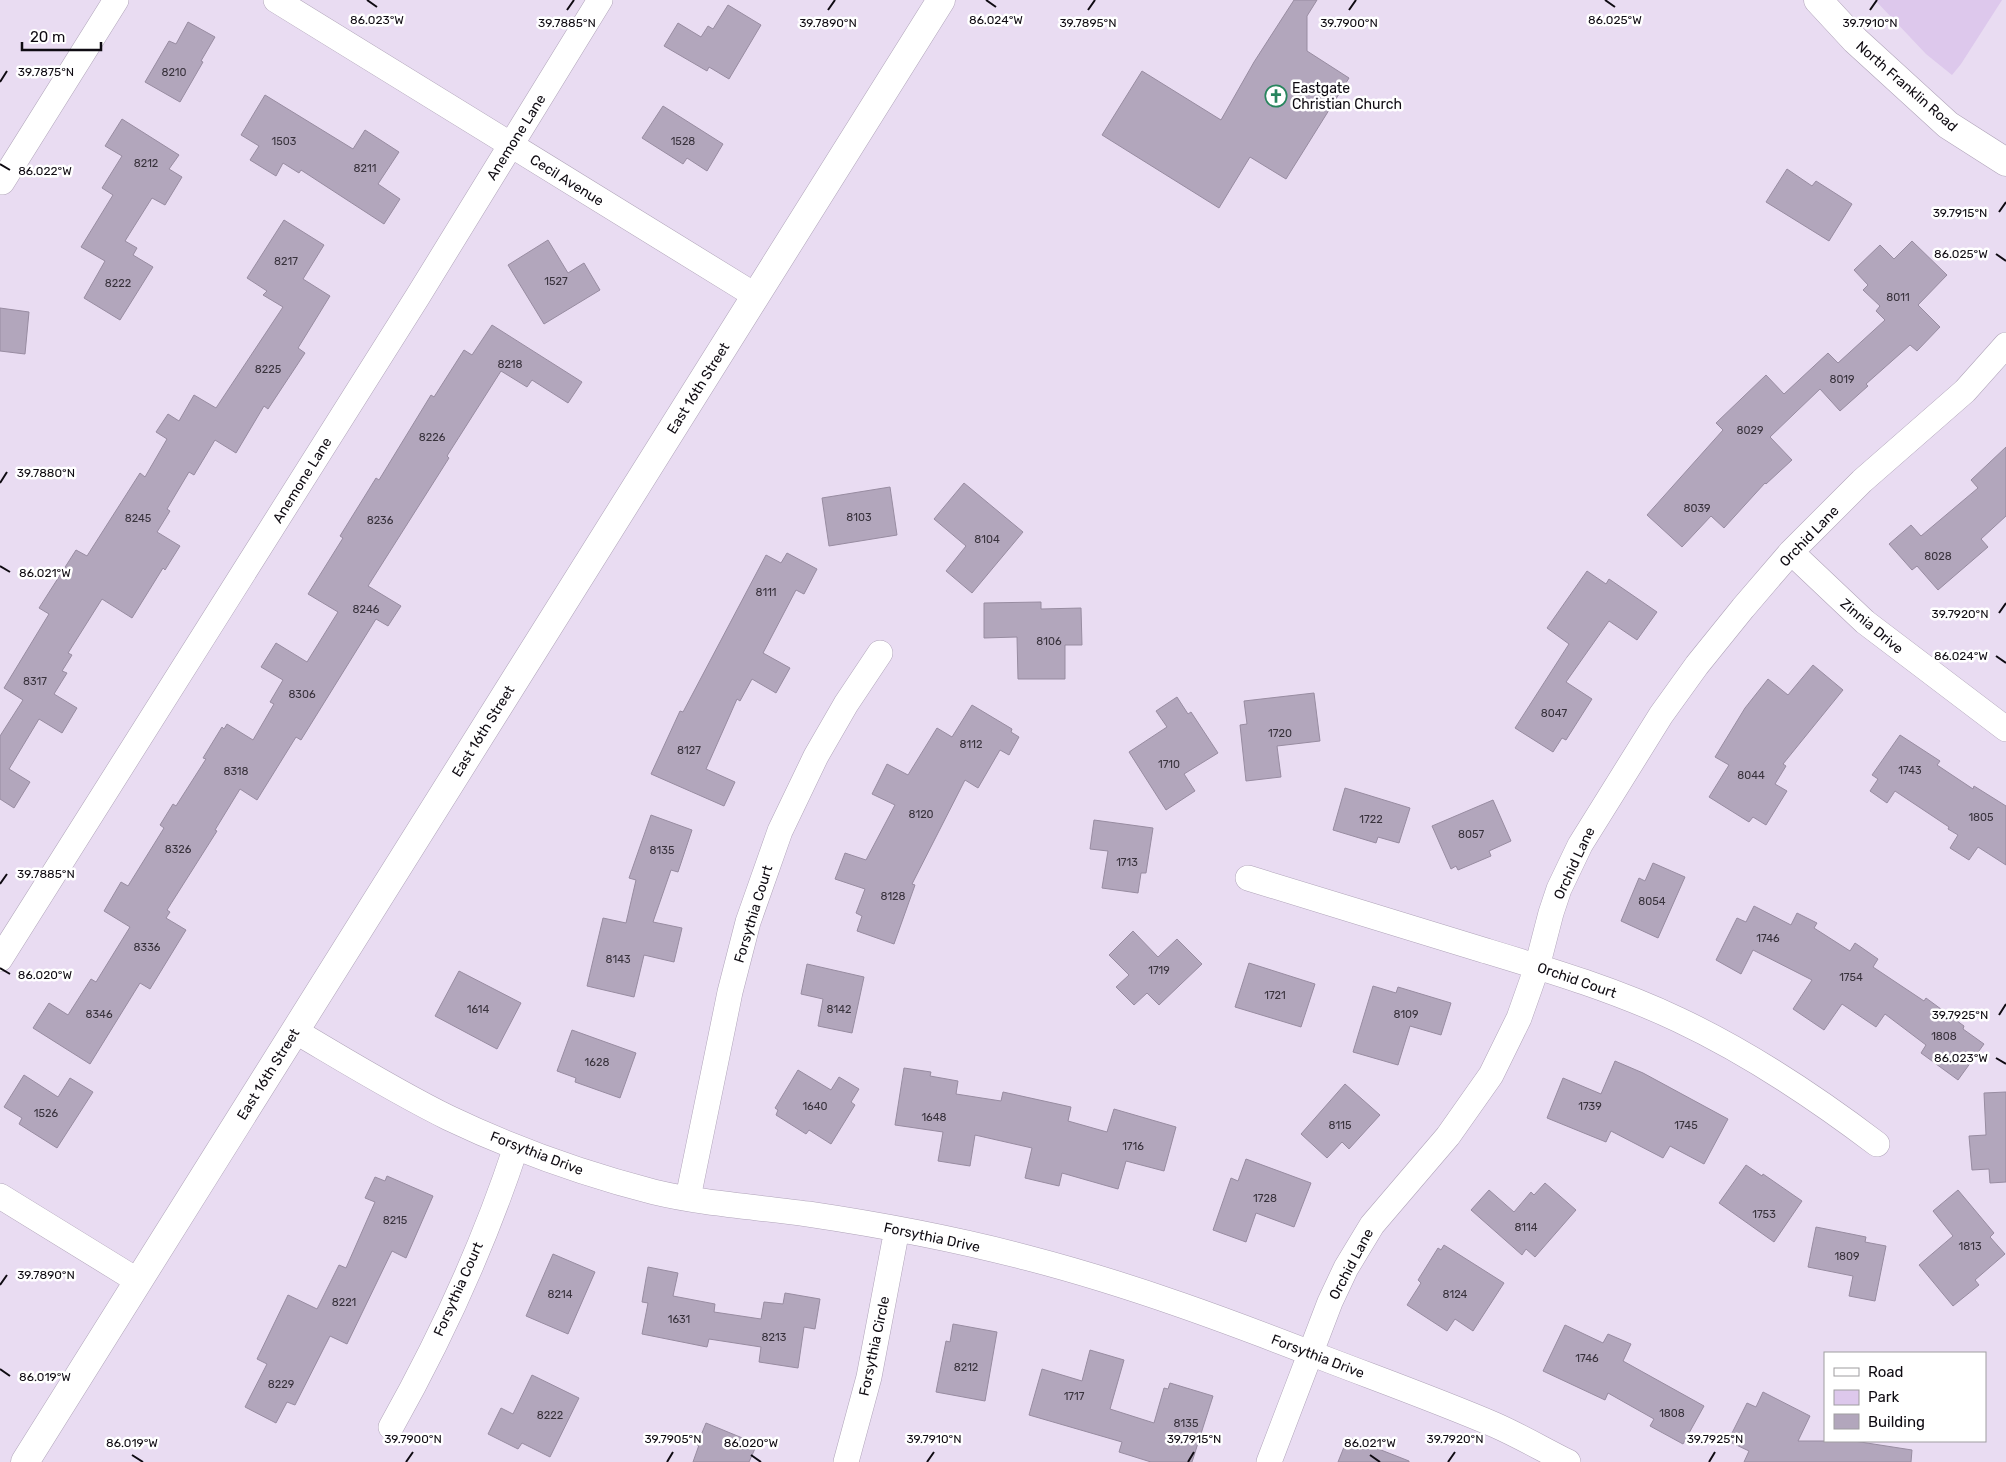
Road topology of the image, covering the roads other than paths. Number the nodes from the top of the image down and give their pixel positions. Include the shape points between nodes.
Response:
1 (116, 0) edge
2 (276, 0) edge
3 (600, 0) edge
4 (941, 0) edge
5 (1818, 0) edge
6 (511, 145) junction
7 (2006, 162) edge
8 (2, 182) dead end
9 (756, 296) junction
10 (2006, 345) edge
11 (1791, 552) junction
12 (880, 653) dead end
13 (2006, 729) edge
14 (1248, 878) dead end
15 (0, 959) edge
16 (1536, 966) junction
17 (296, 1031) junction
18 (1877, 1144) dead end
19 (516, 1147) junction
20 (0, 1196) edge
21 (688, 1198) junction
22 (897, 1229) junction
23 (138, 1281) junction
24 (1311, 1353) junction
25 (391, 1427) dead end
26 (25, 1462) edge
27 (846, 1462) edge
28 (1269, 1462) edge
29 (1568, 1462) edge

1 - 8 street
2 - 6 street, Cecil Avenue
3 - 6 street, Anemone Lane
4 - 9 street, East 16th Street
5 - 7 street, North Franklin Road via 1862,47 1948,125
6 - 9 street, Cecil Avenue
6 - 15 street, Anemone Lane
9 - 17 street, East 16th Street
10 - 11 street, Orchid Lane via 1965,390 1862,481
11 - 13 street, Zinnia Drive via 1865,622
11 - 16 street, Orchid Lane via 1697,665 1592,823 1560,889
12 - 21 street, Forsythia Court via 846,704 800,788 777,840 748,922 730,992
14 - 16 street, Orchid Court
16 - 18 street, Orchid Court via 1612,992 1679,1020 1798,1088
16 - 24 street, Orchid Lane via 1519,1018 1491,1075 1448,1136 1367,1232 1342,1276
17 - 19 street, Forsythia Drive via 417,1101
17 - 23 street, East 16th Street
19 - 21 street, Forsythia Drive via 612,1180
19 - 25 street, Forsythia Court via 463,1284
20 - 23 street
21 - 22 street, Forsythia Drive
22 - 24 street, Forsythia Drive via 980,1246 1086,1274 1180,1304
22 - 27 street, Forsythia Circle via 869,1377
23 - 26 street, East 16th Street
24 - 28 street, Orchid Lane
24 - 29 street, Forsythia Drive via 1498,1426

